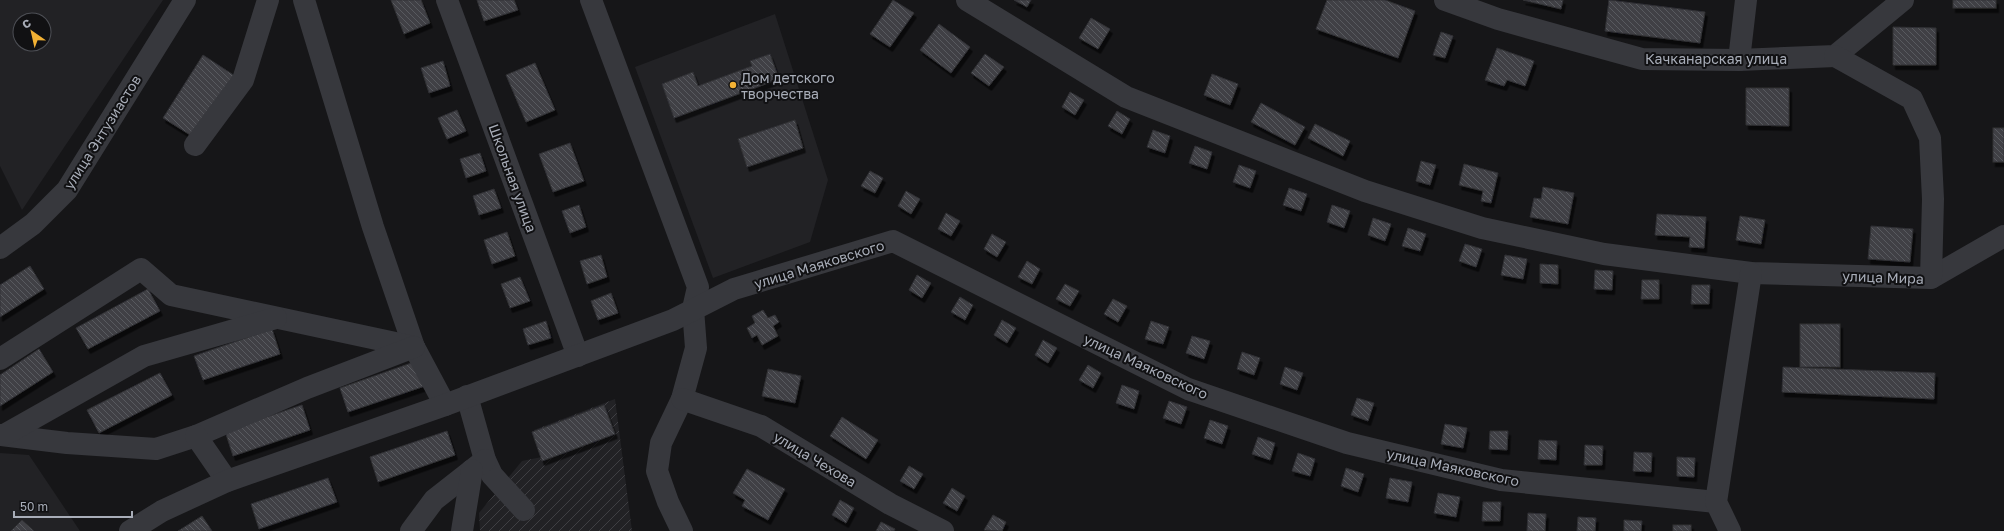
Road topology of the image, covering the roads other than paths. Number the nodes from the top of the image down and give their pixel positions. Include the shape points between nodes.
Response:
1 (185, 0) edge
2 (268, 0) edge
3 (304, 0) edge
4 (447, 0) edge
5 (591, 0) edge
6 (967, 0) edge
7 (1445, 0) edge
8 (1746, 0) edge
9 (1903, 0) edge
10 (1835, 56) junction
11 (1739, 60) junction
12 (195, 145) dead end
13 (2004, 236) edge
14 (0, 248) edge
15 (1751, 273) junction
16 (1931, 278) junction
17 (693, 309) junction
18 (279, 317) junction
19 (414, 346) junction
20 (578, 356) junction
21 (0, 359) edge
22 (467, 396) junction
23 (682, 398) junction
24 (445, 405) junction
25 (2, 435) edge
26 (196, 436) junction
27 (478, 465) junction
28 (227, 481) junction
29 (1716, 502) junction
30 (524, 510) dead end
31 (130, 531) edge
32 (411, 531) edge
33 (462, 531) edge
34 (682, 531) edge
35 (942, 531) edge
36 (1730, 531) edge

1 - 14 street, улица Энтузиастов via 67,190 33,224
2 - 12 street via 243,80
3 - 19 street via 373,226
4 - 20 street, Школьная улица
5 - 17 street via 698,287
6 - 15 street, улица Мира via 1126,97 1365,191 1482,228 1604,254
7 - 11 street, Качканарская улица via 1498,19 1642,59
8 - 11 street
9 - 10 street
10 - 11 street, Качканарская улица
10 - 16 street via 1912,99 1930,138 1933,199
13 - 16 street, улица Мира
15 - 16 street, улица Мира
15 - 29 street
17 - 20 street, улица Маяковского via 674,320
17 - 23 street via 696,348
17 - 29 street, улица Маяковского via 734,289 893,241 1188,389 1347,443 1501,480
18 - 19 street
18 - 21 street via 171,295 141,269
18 - 25 street via 144,356
19 - 24 street
19 - 26 street via 307,388
20 - 22 street, улица Маяковского
22 - 24 street, улица Маяковского
22 - 27 street
23 - 34 street via 661,443 657,471
23 - 35 street, улица Чехова via 761,426 890,504
24 - 28 street, улица Маяковского
25 - 26 street via 66,443 156,449
26 - 28 street
27 - 30 street via 492,475
27 - 32 street via 434,500
27 - 33 street via 462,520
28 - 31 street, улица Маяковского via 162,511
29 - 36 street

